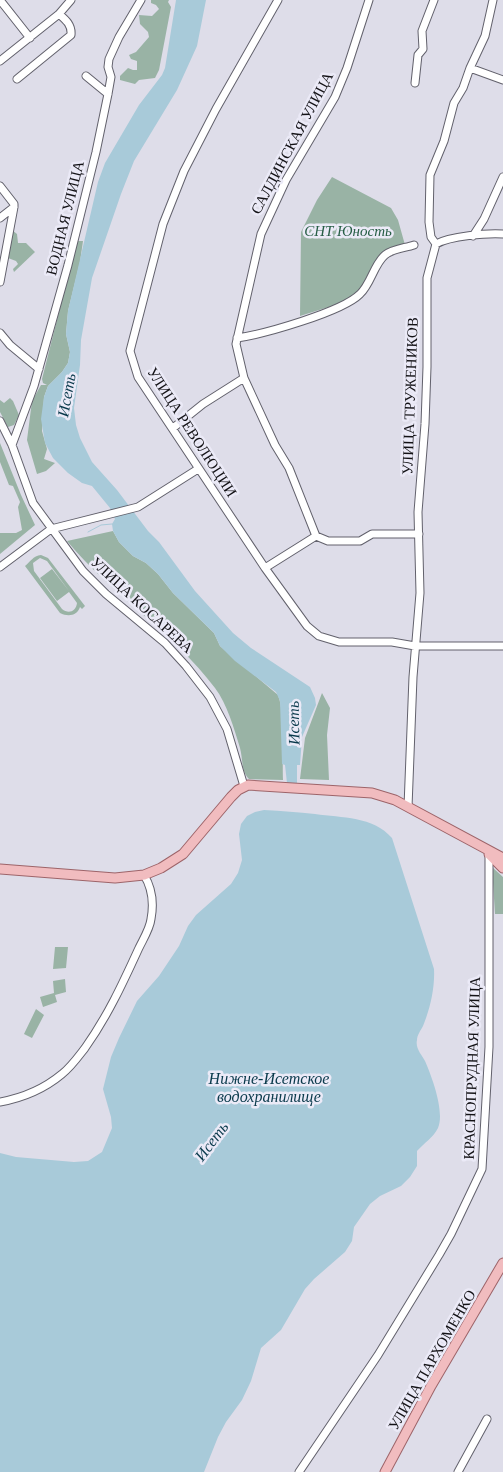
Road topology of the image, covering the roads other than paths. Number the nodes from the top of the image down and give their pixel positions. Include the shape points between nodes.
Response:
1 (0, 0) edge
2 (72, 0) edge
3 (140, 0) edge
4 (278, 0) edge
5 (369, 0) edge
6 (434, 0) edge
7 (490, 1) edge
8 (59, 14) junction
9 (30, 38) junction
10 (0, 61) edge
11 (470, 68) junction
12 (86, 76) dead end
13 (17, 79) dead end
14 (503, 80) edge
15 (415, 83) dead end
16 (108, 94) junction
17 (503, 177) edge
18 (0, 186) edge
19 (14, 207) junction
20 (0, 218) edge
21 (503, 234) edge
22 (473, 236) junction
23 (436, 244) junction
24 (414, 245) dead end
25 (0, 282) edge
26 (0, 333) edge
27 (237, 338) junction
28 (39, 369) junction
29 (244, 378) junction
30 (0, 421) edge
31 (173, 428) junction
32 (12, 445) junction
33 (198, 469) junction
34 (51, 529) junction
35 (419, 534) junction
36 (316, 536) junction
37 (0, 566) edge
38 (265, 568) junction
39 (415, 646) junction
40 (503, 646) edge
41 (244, 786) junction
42 (408, 807) junction
43 (482, 847) junction
44 (489, 854) junction
45 (503, 858) edge
46 (503, 868) edge
47 (0, 869) edge
48 (144, 875) junction
49 (0, 1102) edge
50 (503, 1263) edge
51 (487, 1419) dead end
52 (299, 1472) edge
53 (385, 1472) edge
54 (458, 1472) edge

1 - 9 street
2 - 8 street
3 - 16 street, ВОДНАЯ УЛИЦА via 109,58 111,77
4 - 31 street, УЛИЦА РЕВОЛЮЦИИ via 184,171 163,224 130,351 138,377
5 - 27 street, САЛДИНСКАЯ УЛИЦА via 335,98 286,180 261,234
6 - 15 street via 422,31 423,49 418,55
7 - 11 street via 485,36
8 - 9 street
8 - 13 street via 72,29 71,35
9 - 10 street
11 - 14 street
11 - 23 street via 454,103 444,141 430,175 429,222
12 - 16 street
16 - 28 street, ВОДНАЯ УЛИЦА via 68,265
17 - 22 street
18 - 19 street
19 - 20 street
19 - 25 street
21 - 22 street
22 - 23 street
23 - 35 street, УЛИЦА ТРУЖЕНИКОВ via 427,278 427,367
24 - 27 street via 383,256 366,288 340,307 256,335
26 - 28 street
27 - 29 street, САЛДИНСКАЯ УЛИЦА
28 - 32 street, ВОДНАЯ УЛИЦА
29 - 31 street
29 - 36 street, САЛДИНСКАЯ УЛИЦА via 289,468
30 - 32 street, УЛИЦА КОСАРЕВА
31 - 33 street, УЛИЦА РЕВОЛЮЦИИ
32 - 34 street, УЛИЦА КОСАРЕВА via 34,503
33 - 34 street via 138,507
33 - 38 street, УЛИЦА РЕВОЛЮЦИИ
34 - 37 street
34 - 41 street, УЛИЦА КОСАРЕВА via 83,571 165,643 204,689 227,729
35 - 36 street via 372,534 360,541 328,541
35 - 39 street, УЛИЦА ТРУЖЕНИКОВ via 420,593
36 - 38 street
38 - 39 street, УЛИЦА РЕВОЛЮЦИИ via 307,626 319,636 339,642 392,642
39 - 40 street, УЛИЦА РЕВОЛЮЦИИ
39 - 42 street, УЛИЦА ТРУЖЕНИКОВ
41 - 42 main road via 372,793
41 - 48 main road via 183,854
42 - 43 main road
43 - 44 main road
43 - 45 main road
44 - 46 main road
44 - 52 street, КРАСНОПРУДНАЯ УЛИЦА via 489,1047 482,1169 439,1254 378,1354
47 - 48 main road via 114,878
48 - 49 street via 152,895 151,920 122,985 93,1036 63,1074 29,1094
50 - 53 main road, УЛИЦА ПАРХОМЕНКО
51 - 54 street

